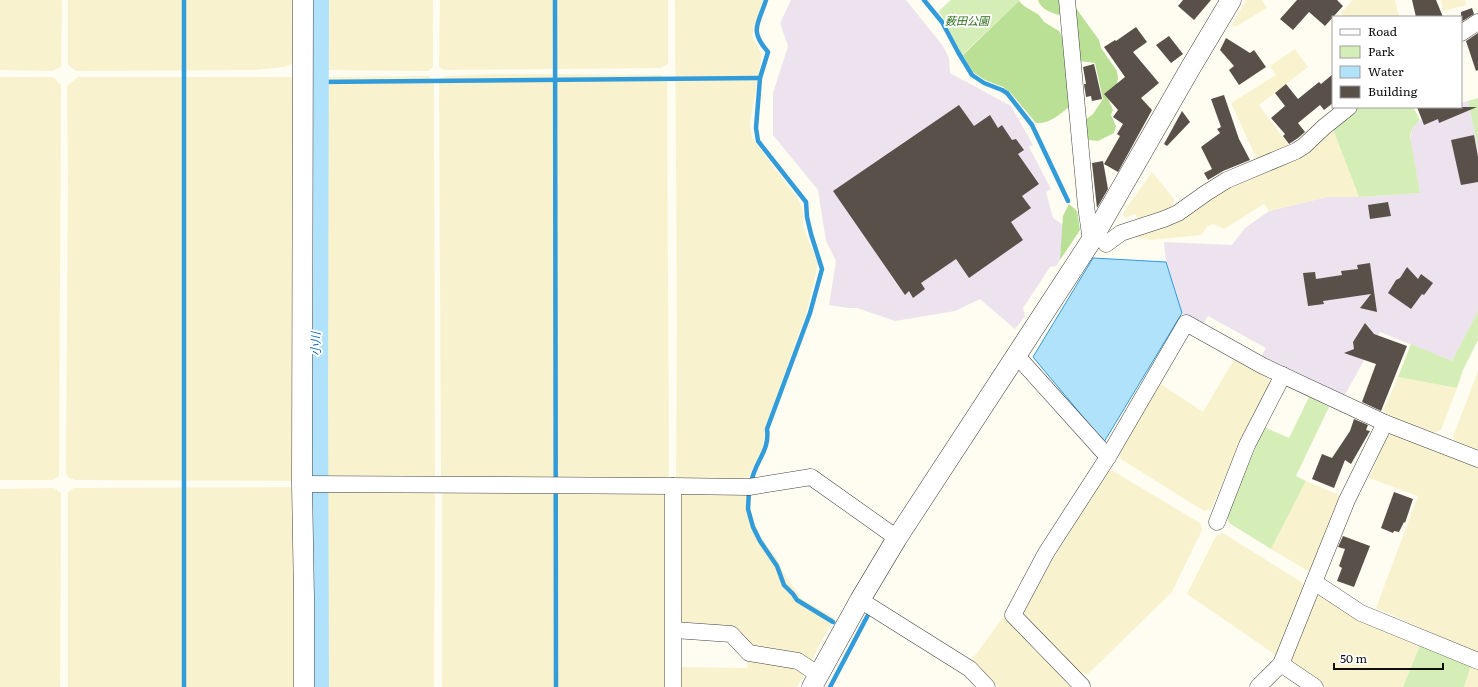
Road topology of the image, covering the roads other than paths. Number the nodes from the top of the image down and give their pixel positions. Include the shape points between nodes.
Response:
1 (303, 0) edge
2 (1067, 0) edge
3 (1231, 0) edge
4 (1478, 22) edge
5 (1462, 32) edge
6 (1348, 108) edge
7 (1099, 243) junction
8 (1017, 356) junction
9 (1283, 375) junction
10 (1385, 423) junction
11 (1108, 457) junction
12 (1478, 459) edge
13 (302, 484) junction
14 (673, 486) junction
15 (1217, 522) dead end
16 (896, 538) junction
17 (1314, 582) junction
18 (860, 600) junction
19 (674, 630) junction
20 (1478, 661) edge
21 (1281, 664) junction
22 (815, 681) edge
23 (304, 687) edge
24 (673, 687) edge
25 (987, 687) edge
26 (1081, 687) edge
27 (1258, 687) edge
28 (1315, 687) edge

1 - 13 street
2 - 7 street via 1086,206
3 - 7 street via 1191,67
4 - 5 street
6 - 7 street via 1296,151 1227,180 1178,213
7 - 8 street
8 - 11 street
8 - 16 street
9 - 10 street
9 - 11 street via 1186,323
9 - 15 street via 1247,445
10 - 12 street
10 - 17 street via 1347,500
11 - 26 street via 1046,553 1013,615
13 - 14 street
13 - 23 street
14 - 16 street via 749,488 811,477
14 - 19 street
16 - 18 street
17 - 20 street via 1361,613
17 - 21 street
18 - 22 street
18 - 25 street via 970,669
19 - 22 street via 731,634 749,653 798,661
19 - 24 street
21 - 27 street
21 - 28 street

